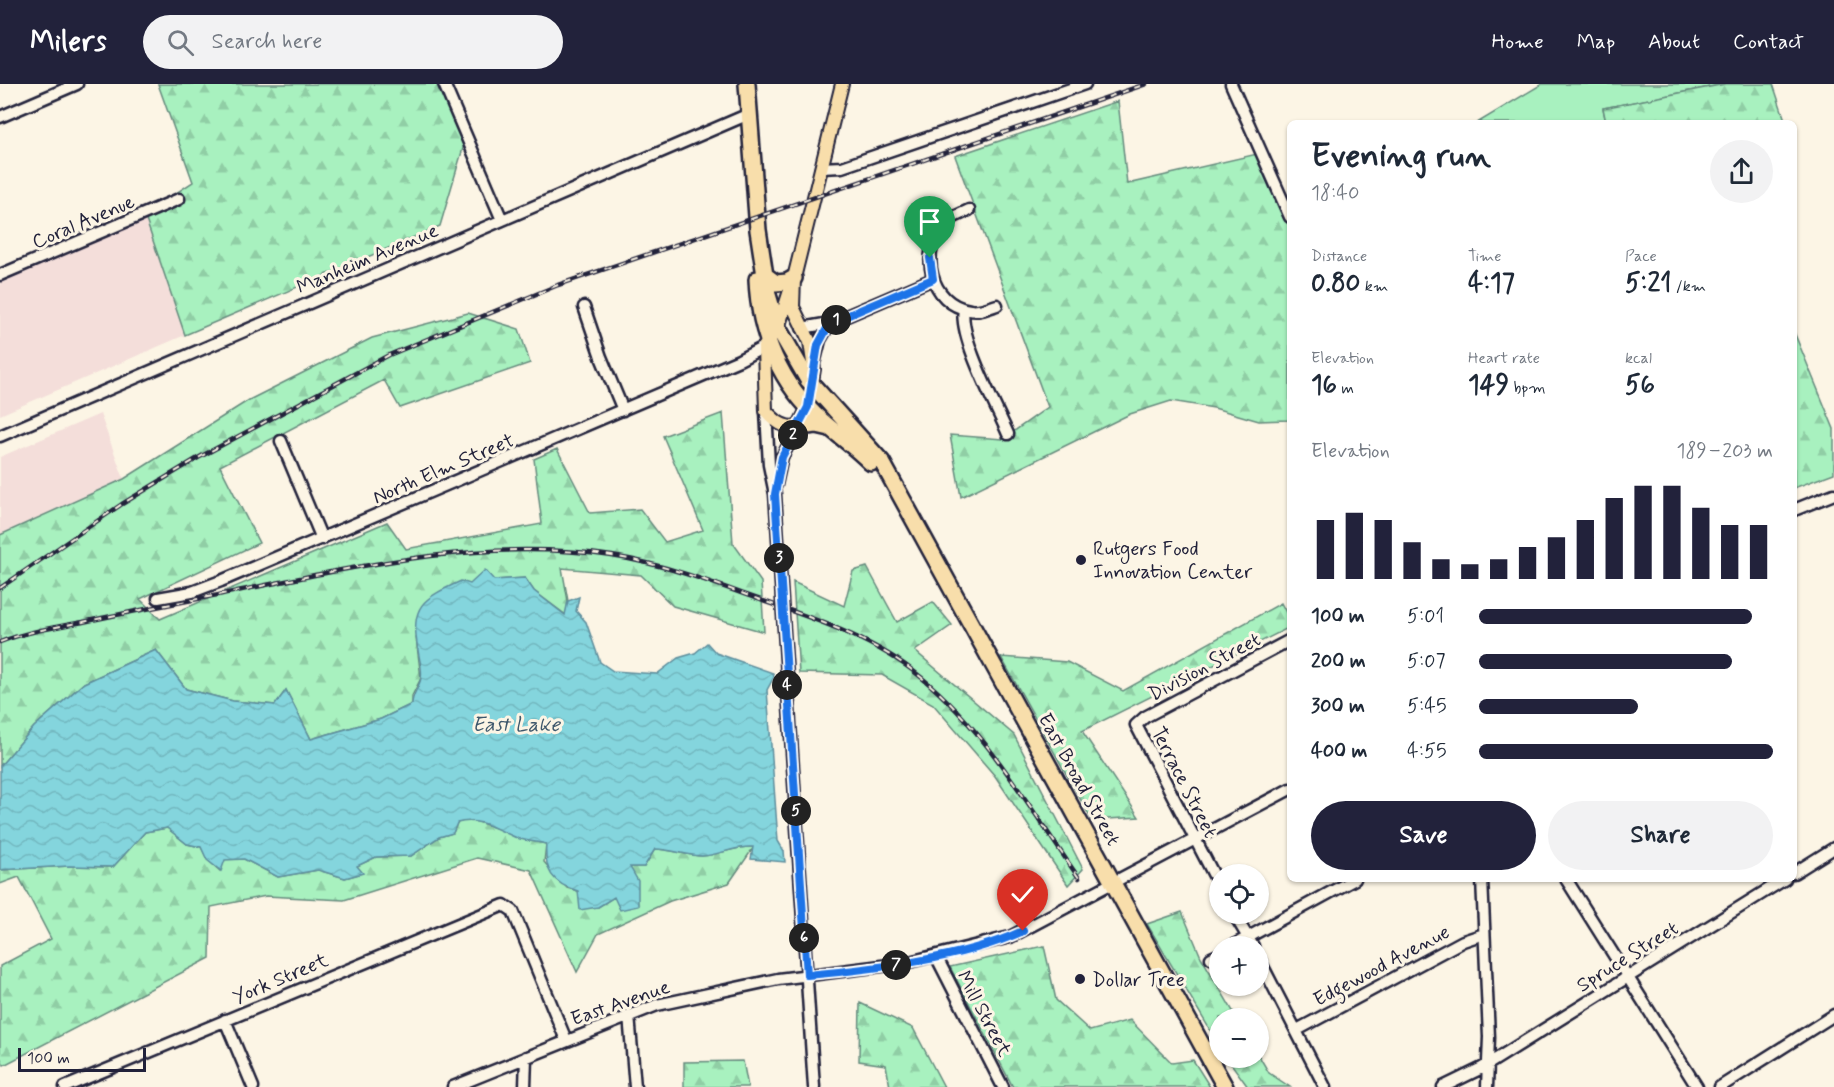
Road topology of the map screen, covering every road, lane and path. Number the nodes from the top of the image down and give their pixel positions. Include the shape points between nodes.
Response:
1 (77, 84) edge
2 (444, 84) edge
3 (747, 84) edge
4 (842, 84) edge
5 (1085, 84) edge
6 (1231, 84) edge
7 (749, 114) junction
8 (0, 117) edge
9 (821, 168) junction
10 (179, 199) dead end
11 (969, 210) dead end
12 (1287, 210) edge
13 (502, 220) junction
14 (758, 230) junction
15 (0, 275) edge
16 (765, 275) junction
17 (794, 278) junction
18 (933, 279) junction
19 (997, 305) dead end
20 (584, 307) dead end
21 (964, 309) junction
22 (830, 323) junction
23 (778, 328) junction
24 (802, 328) junction
25 (766, 344) junction
26 (739, 360) junction
27 (764, 367) junction
28 (814, 369) junction
29 (813, 385) junction
30 (808, 407) junction
31 (623, 410) junction
32 (766, 411) junction
33 (798, 427) junction
34 (842, 431) junction
35 (1008, 434) dead end
36 (0, 436) edge
37 (281, 441) dead end
38 (775, 494) junction
39 (1834, 494) edge
40 (1797, 509) edge
41 (322, 539) junction
42 (158, 598) dead end
43 (1287, 642) edge
44 (1136, 725) joint
45 (1287, 791) edge
46 (1194, 840) junction
47 (1834, 848) edge
48 (1209, 867) edge
49 (1797, 871) edge
50 (1350, 882) edge
51 (1482, 882) edge
52 (1568, 882) edge
53 (1780, 882) edge
54 (1114, 884) junction
55 (1484, 934) junction
56 (1260, 936) edge
57 (936, 956) junction
58 (807, 975) junction
59 (1628, 977) junction
60 (1269, 978) edge
61 (630, 1015) junction
62 (1834, 1015) edge
63 (225, 1020) junction
64 (1297, 1030) junction
65 (566, 1040) junction
66 (526, 1057) junction
67 (1488, 1064) junction
68 (65, 1087) edge
69 (253, 1087) edge
70 (453, 1087) edge
71 (525, 1087) edge
72 (635, 1087) edge
73 (814, 1087) edge
74 (1003, 1087) edge
75 (1225, 1087) edge
76 (1326, 1087) edge
77 (1443, 1087) edge
78 (1487, 1087) edge
79 (1697, 1087) edge
80 (1720, 1087) edge

1 - 8 street
2 - 13 street
3 - 7 highway
4 - 9 main road
5 - 9 street via 842,167
6 - 12 street
7 - 13 street, Manheim Avenue
7 - 14 highway
9 - 17 main road
10 - 15 street, Coral Avenue
11 - 18 street via 945,223 933,241
13 - 36 street, Manheim Avenue
14 - 16 highway, East Broad Street
14 - 25 highway, East Broad Street via 758,299
16 - 17 highway via 776,284
16 - 23 highway, East Broad Street
17 - 23 main road
17 - 24 main road via 793,307
18 - 21 street via 945,296
18 - 22 street
19 - 21 street via 981,310
20 - 31 street
21 - 35 street via 967,338
22 - 24 street
22 - 28 street via 818,345
23 - 24 main road
23 - 25 main road
23 - 29 highway, East Broad Street
24 - 28 main road via 812,347
25 - 26 street, North Elm Street
25 - 27 main road
25 - 30 highway, East Broad Street
26 - 27 street
26 - 31 street, North Elm Street
27 - 32 main road
28 - 29 main road
29 - 30 main road
29 - 34 highway, East Broad Street
30 - 33 main road
30 - 34 highway, East Broad Street
31 - 41 street, North Elm Street
32 - 33 main road via 780,425
32 - 38 street
33 - 34 highway via 817,425
33 - 38 street via 782,457
34 - 54 highway, East Broad Street via 882,462
37 - 41 street
38 - 58 street
39 - 40 street
41 - 42 street, North Elm Street via 192,592
43 - 44 street, Division Street
44 - 46 street, Terrace Street
45 - 46 street, East Avenue
46 - 48 street, Terrace Street
46 - 54 street, East Avenue
47 - 49 street
50 - 56 street
51 - 55 street
52 - 59 street
53 - 59 street, Spruce Street
54 - 57 street, East Avenue via 1010,937
54 - 75 highway, East Broad Street
55 - 64 street, Edgewood Avenue via 1463,941
55 - 67 street
57 - 58 street, East Avenue via 873,969
57 - 74 street, Mill Street
58 - 61 street, East Avenue via 747,984
58 - 73 street
59 - 67 street, Spruce Street
59 - 79 street
60 - 64 street
61 - 65 street, East Avenue
61 - 72 street
62 - 80 street
63 - 65 street, York Street via 497,907 509,907
63 - 68 street, York Street
63 - 69 street
64 - 76 street
65 - 66 street, East Avenue
66 - 70 street, East Avenue
66 - 71 street
67 - 77 street, Spruce Street
67 - 78 street

